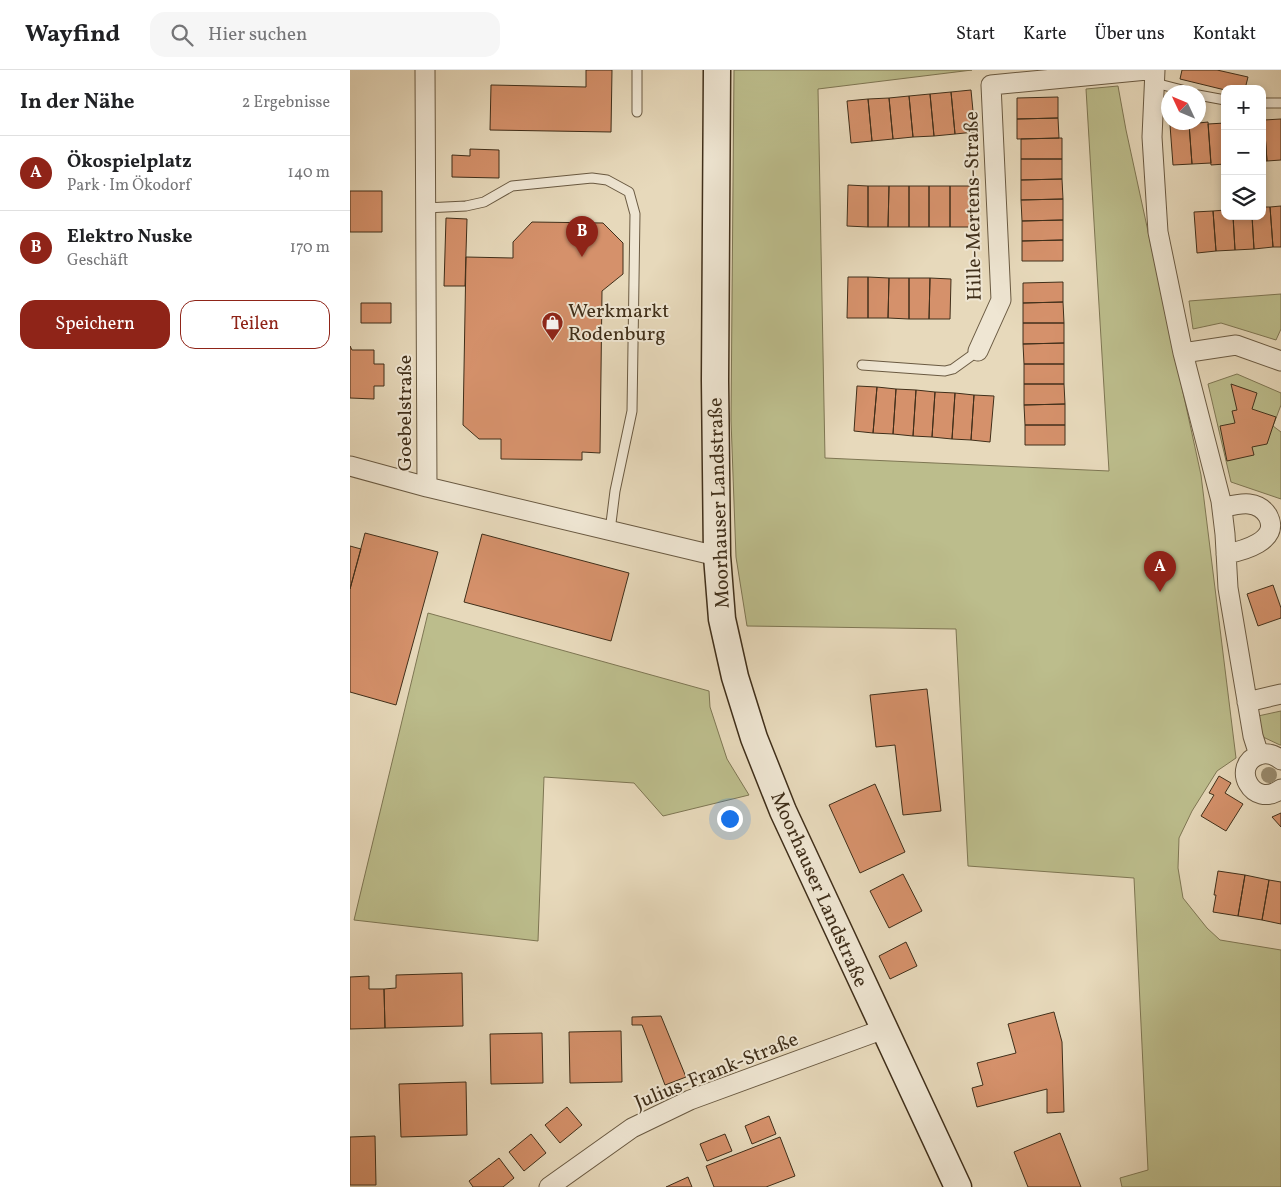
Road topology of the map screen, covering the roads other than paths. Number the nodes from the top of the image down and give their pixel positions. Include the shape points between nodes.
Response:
1 (424, 70) edge
2 (637, 70) edge
3 (717, 70) edge
4 (1153, 74) edge
5 (989, 78) edge
6 (1176, 85) edge
7 (1206, 96) edge
8 (1221, 99) edge
9 (1266, 103) edge
10 (1281, 103) edge
11 (637, 112) dead end
12 (425, 208) junction
13 (978, 351) joint
14 (1183, 353) junction
15 (1281, 361) edge
16 (862, 365) dead end
17 (350, 466) edge
18 (427, 487) junction
19 (1222, 508) junction
20 (1275, 519) edge
21 (610, 531) junction
22 (1226, 554) junction
23 (717, 556) junction
24 (1281, 694) edge
25 (1247, 702) junction
26 (1259, 755) junction
27 (1281, 760) edge
28 (1281, 789) edge
29 (884, 1029) junction
30 (550, 1187) edge
31 (958, 1187) edge

1 - 12 street, Goebelstraße
2 - 11 lane
3 - 23 street, Moorhauser Landstraße
4 - 5 street, Hille-Mertens-Straße
4 - 6 lane
4 - 14 street via 1152,136 1158,232
5 - 13 street, Hille-Mertens-Straße via 1000,300
7 - 8 lane
9 - 10 lane
12 - 18 street, Goebelstraße
12 - 21 lane via 484,202 512,186 592,178 607,180 629,192 635,214 632,411
13 - 16 lane via 945,371
14 - 15 street via 1236,345
14 - 19 street
17 - 18 street
18 - 21 street, Goebelstraße
19 - 20 street via 1250,504
19 - 22 street
20 - 22 street via 1261,542 1252,548
21 - 23 street, Goebelstraße
22 - 25 street via 1228,588
23 - 29 street, Moorhauser Landstraße via 722,619 735,677 754,738 783,811
24 - 25 street
25 - 26 street
26 - 27 street via 1270,754
26 - 28 street via 1247,768 1249,785 1264,795
29 - 30 street, Julius-Frank-Straße via 681,1104 632,1128
29 - 31 street, Moorhauser Landstraße

